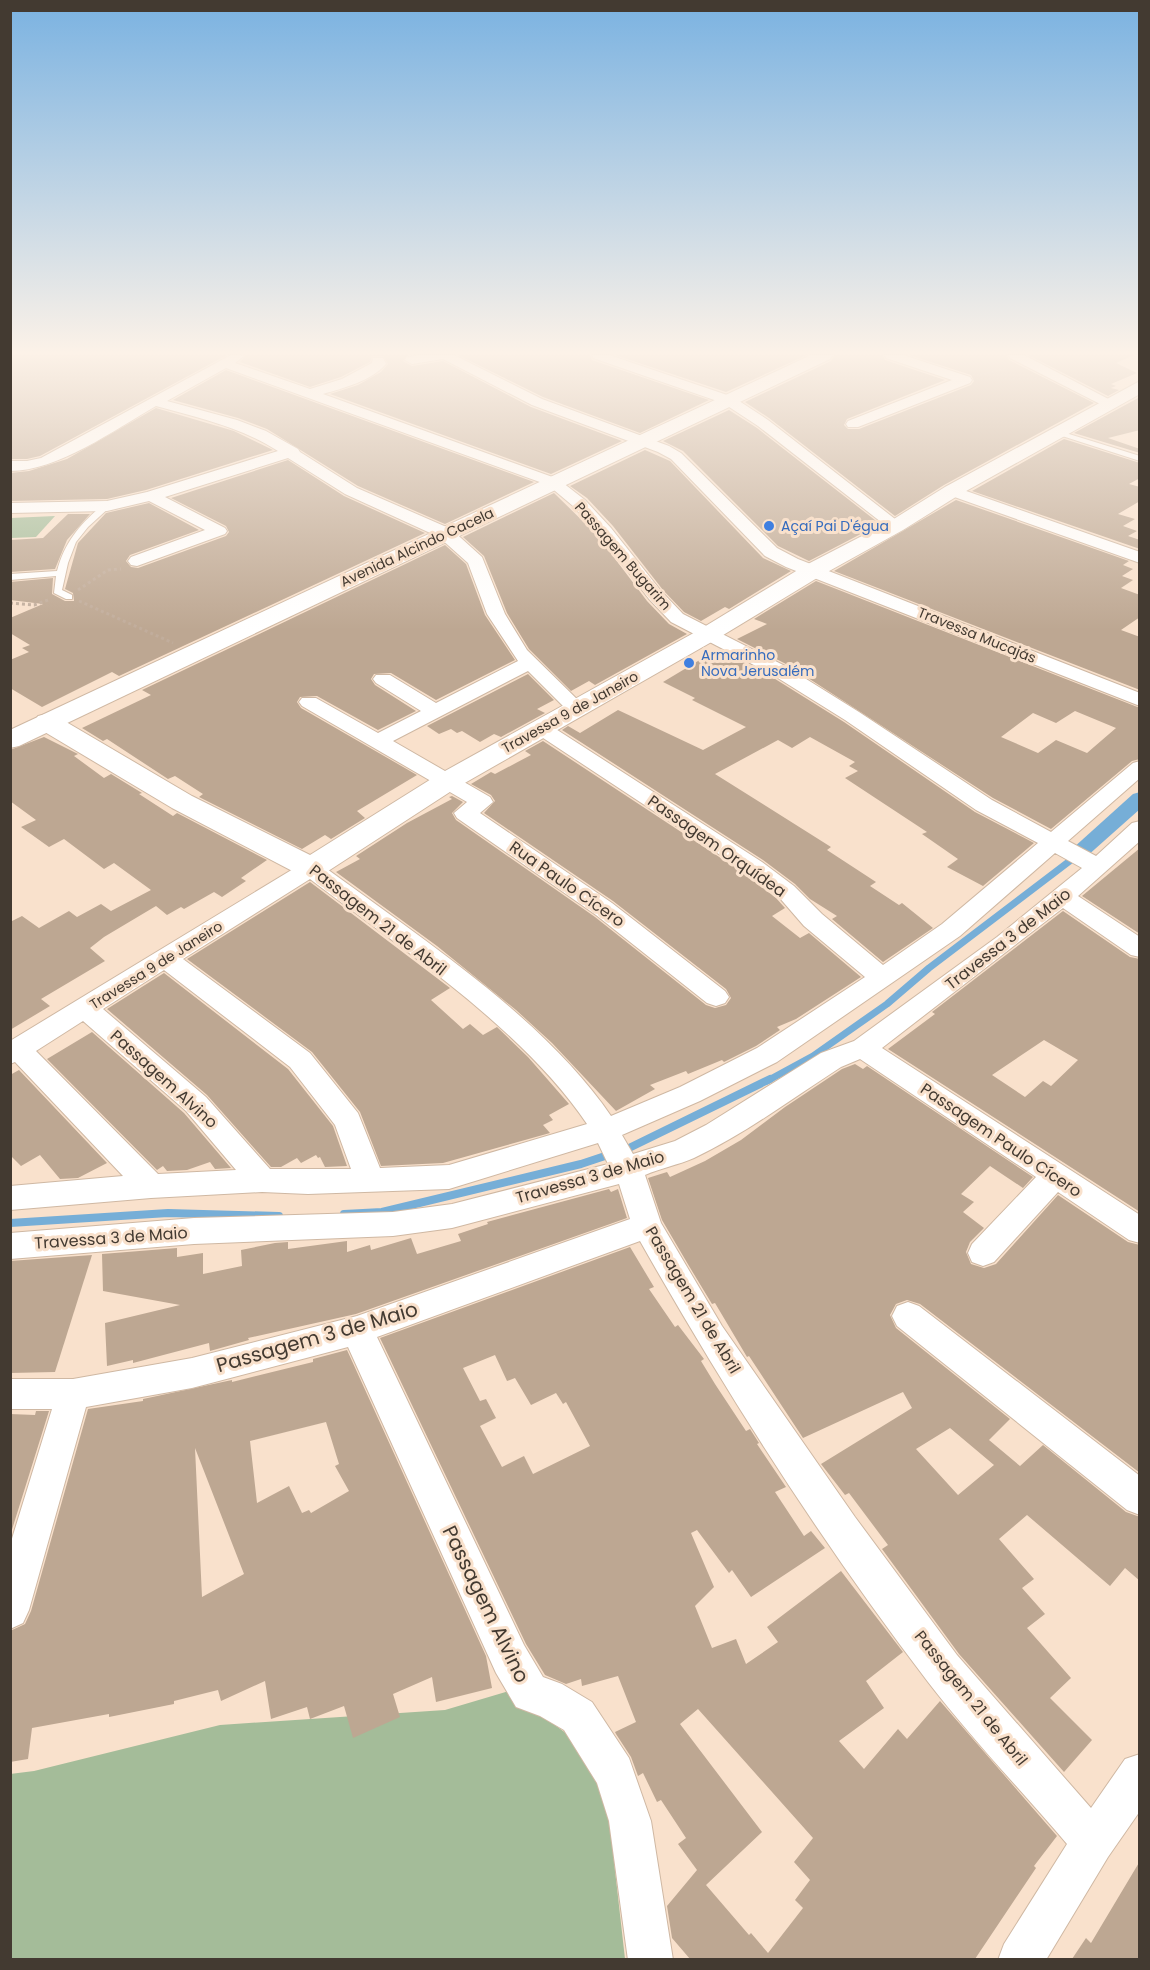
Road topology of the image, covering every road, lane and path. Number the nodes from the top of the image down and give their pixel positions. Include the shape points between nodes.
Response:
1 (71, 447) edge
2 (284, 447) edge
3 (458, 447) edge
4 (628, 447) edge
5 (661, 447) edge
6 (794, 447) edge
7 (1032, 447) edge
8 (1104, 447) edge
9 (293, 452) junction
10 (1140, 459) edge
11 (10, 466) edge
12 (553, 482) junction
13 (952, 491) junction
14 (151, 496) junction
15 (106, 506) junction
16 (10, 508) edge
17 (896, 526) junction
18 (445, 533) junction
19 (1140, 558) edge
20 (137, 561) joint
21 (814, 570) junction
22 (61, 573) junction
23 (10, 577) edge
24 (67, 596) junction
25 (10, 603) edge
26 (707, 635) junction
27 (193, 653) junction
28 (529, 663) junction
29 (382, 679) dead end
30 (1140, 700) edge
31 (309, 702) dead end
32 (576, 708) junction
33 (435, 711) junction
34 (48, 722) junction
35 (541, 728) junction
36 (10, 740) edge
37 (378, 741) junction
38 (1140, 767) edge
39 (447, 782) junction
40 (1140, 828) edge
41 (1061, 846) junction
42 (1096, 865) junction
43 (311, 868) junction
44 (1063, 897) junction
45 (1140, 949) edge
46 (166, 959) junction
47 (882, 978) junction
48 (716, 997) dead end
49 (86, 1009) junction
50 (863, 1048) junction
51 (15, 1052) edge
52 (607, 1133) junction
53 (626, 1167) junction
54 (1055, 1176) junction
55 (262, 1180) junction
56 (370, 1180) junction
57 (151, 1186) junction
58 (10, 1198) edge
59 (647, 1226) junction
60 (1138, 1228) edge
61 (10, 1246) edge
62 (983, 1252) dead end
63 (908, 1316) dead end
64 (357, 1330) junction
65 (10, 1394) edge
66 (73, 1394) junction
67 (1140, 1498) edge
68 (10, 1610) edge
69 (1140, 1774) edge
70 (1093, 1842) junction
71 (651, 1959) edge
72 (1020, 1959) edge

1 - 11 street via 27,466
2 - 9 street
3 - 12 street, Passagem Bugarim
4 - 12 street, Avenida Alcindo Cacela
5 - 21 street, Travessa Mucajás via 676,456 771,552
6 - 17 street
7 - 13 street, Travessa 9 de Janeiro
8 - 10 lane
9 - 14 street
9 - 18 street via 351,491
12 - 18 street, Avenida Alcindo Cacela
12 - 26 street, Passagem Bugarim via 605,531 677,618
13 - 17 street, Travessa 9 de Janeiro
13 - 19 street
14 - 15 street
14 - 20 street via 219,531
15 - 16 street
15 - 22 lane via 78,530 64,554
17 - 21 street, Travessa 9 de Janeiro
18 - 27 street, Avenida Alcindo Cacela
18 - 28 street via 476,561 496,614
20 - 24 path via 119,570 108,570
21 - 26 street, Travessa 9 de Janeiro
21 - 30 street, Travessa Mucajás
22 - 23 lane
22 - 24 lane via 57,591
24 - 25 path via 34,605
24 - 27 path
26 - 32 street, Travessa 9 de Janeiro
26 - 41 street, Passagem Bugarim via 814,691 984,805
27 - 34 street, Avenida Alcindo Cacela
28 - 32 street
28 - 33 street
29 - 33 street
31 - 37 street
32 - 35 street, Travessa 9 de Janeiro
33 - 37 street
34 - 36 street, Avenida Alcindo Cacela
34 - 43 street, Passagem 21 de Abril via 182,802
35 - 39 street, Travessa 9 de Janeiro
35 - 47 street, Passagem Orquídea via 754,867
37 - 39 street
38 - 41 street
39 - 43 street, Travessa 9 de Janeiro
39 - 48 street, Rua Paulo Cícero via 482,802 465,813 604,909
40 - 42 street, Travessa 3 de Maio
41 - 42 street, Passagem Bugarim
41 - 47 street
42 - 44 street, Travessa 3 de Maio
43 - 46 street, Travessa 9 de Janeiro
43 - 52 street, Passagem 21 de Abril via 501,1017 580,1092
44 - 45 street
44 - 50 street, Travessa 3 de Maio
46 - 49 street, Travessa 9 de Janeiro
46 - 56 street via 300,1060 348,1121
47 - 52 street via 767,1056
49 - 51 street, Travessa 9 de Janeiro
49 - 55 street, Passagem Alvino via 195,1104
50 - 53 street, Travessa 3 de Maio via 831,1060 682,1151
50 - 54 street, Passagem Paulo Cícero
51 - 57 street
52 - 53 street, Passagem 21 de Abril
52 - 56 street via 449,1177
53 - 59 street, Passagem 21 de Abril
53 - 61 street, Travessa 3 de Maio via 452,1216 393,1224 89,1238
54 - 60 street, Passagem Paulo Cícero
54 - 62 street
55 - 56 street
55 - 57 street
57 - 58 street
59 - 64 street, Passagem 3 de Maio
59 - 70 street, Passagem 21 de Abril via 711,1336 842,1530 936,1660
63 - 67 street
64 - 66 street, Passagem 3 de Maio via 192,1373
64 - 71 street, Passagem Alvino via 510,1659 530,1693 548,1698 579,1716 614,1773 630,1821
65 - 66 street, Passagem 3 de Maio
66 - 68 street
69 - 70 street
70 - 72 street

